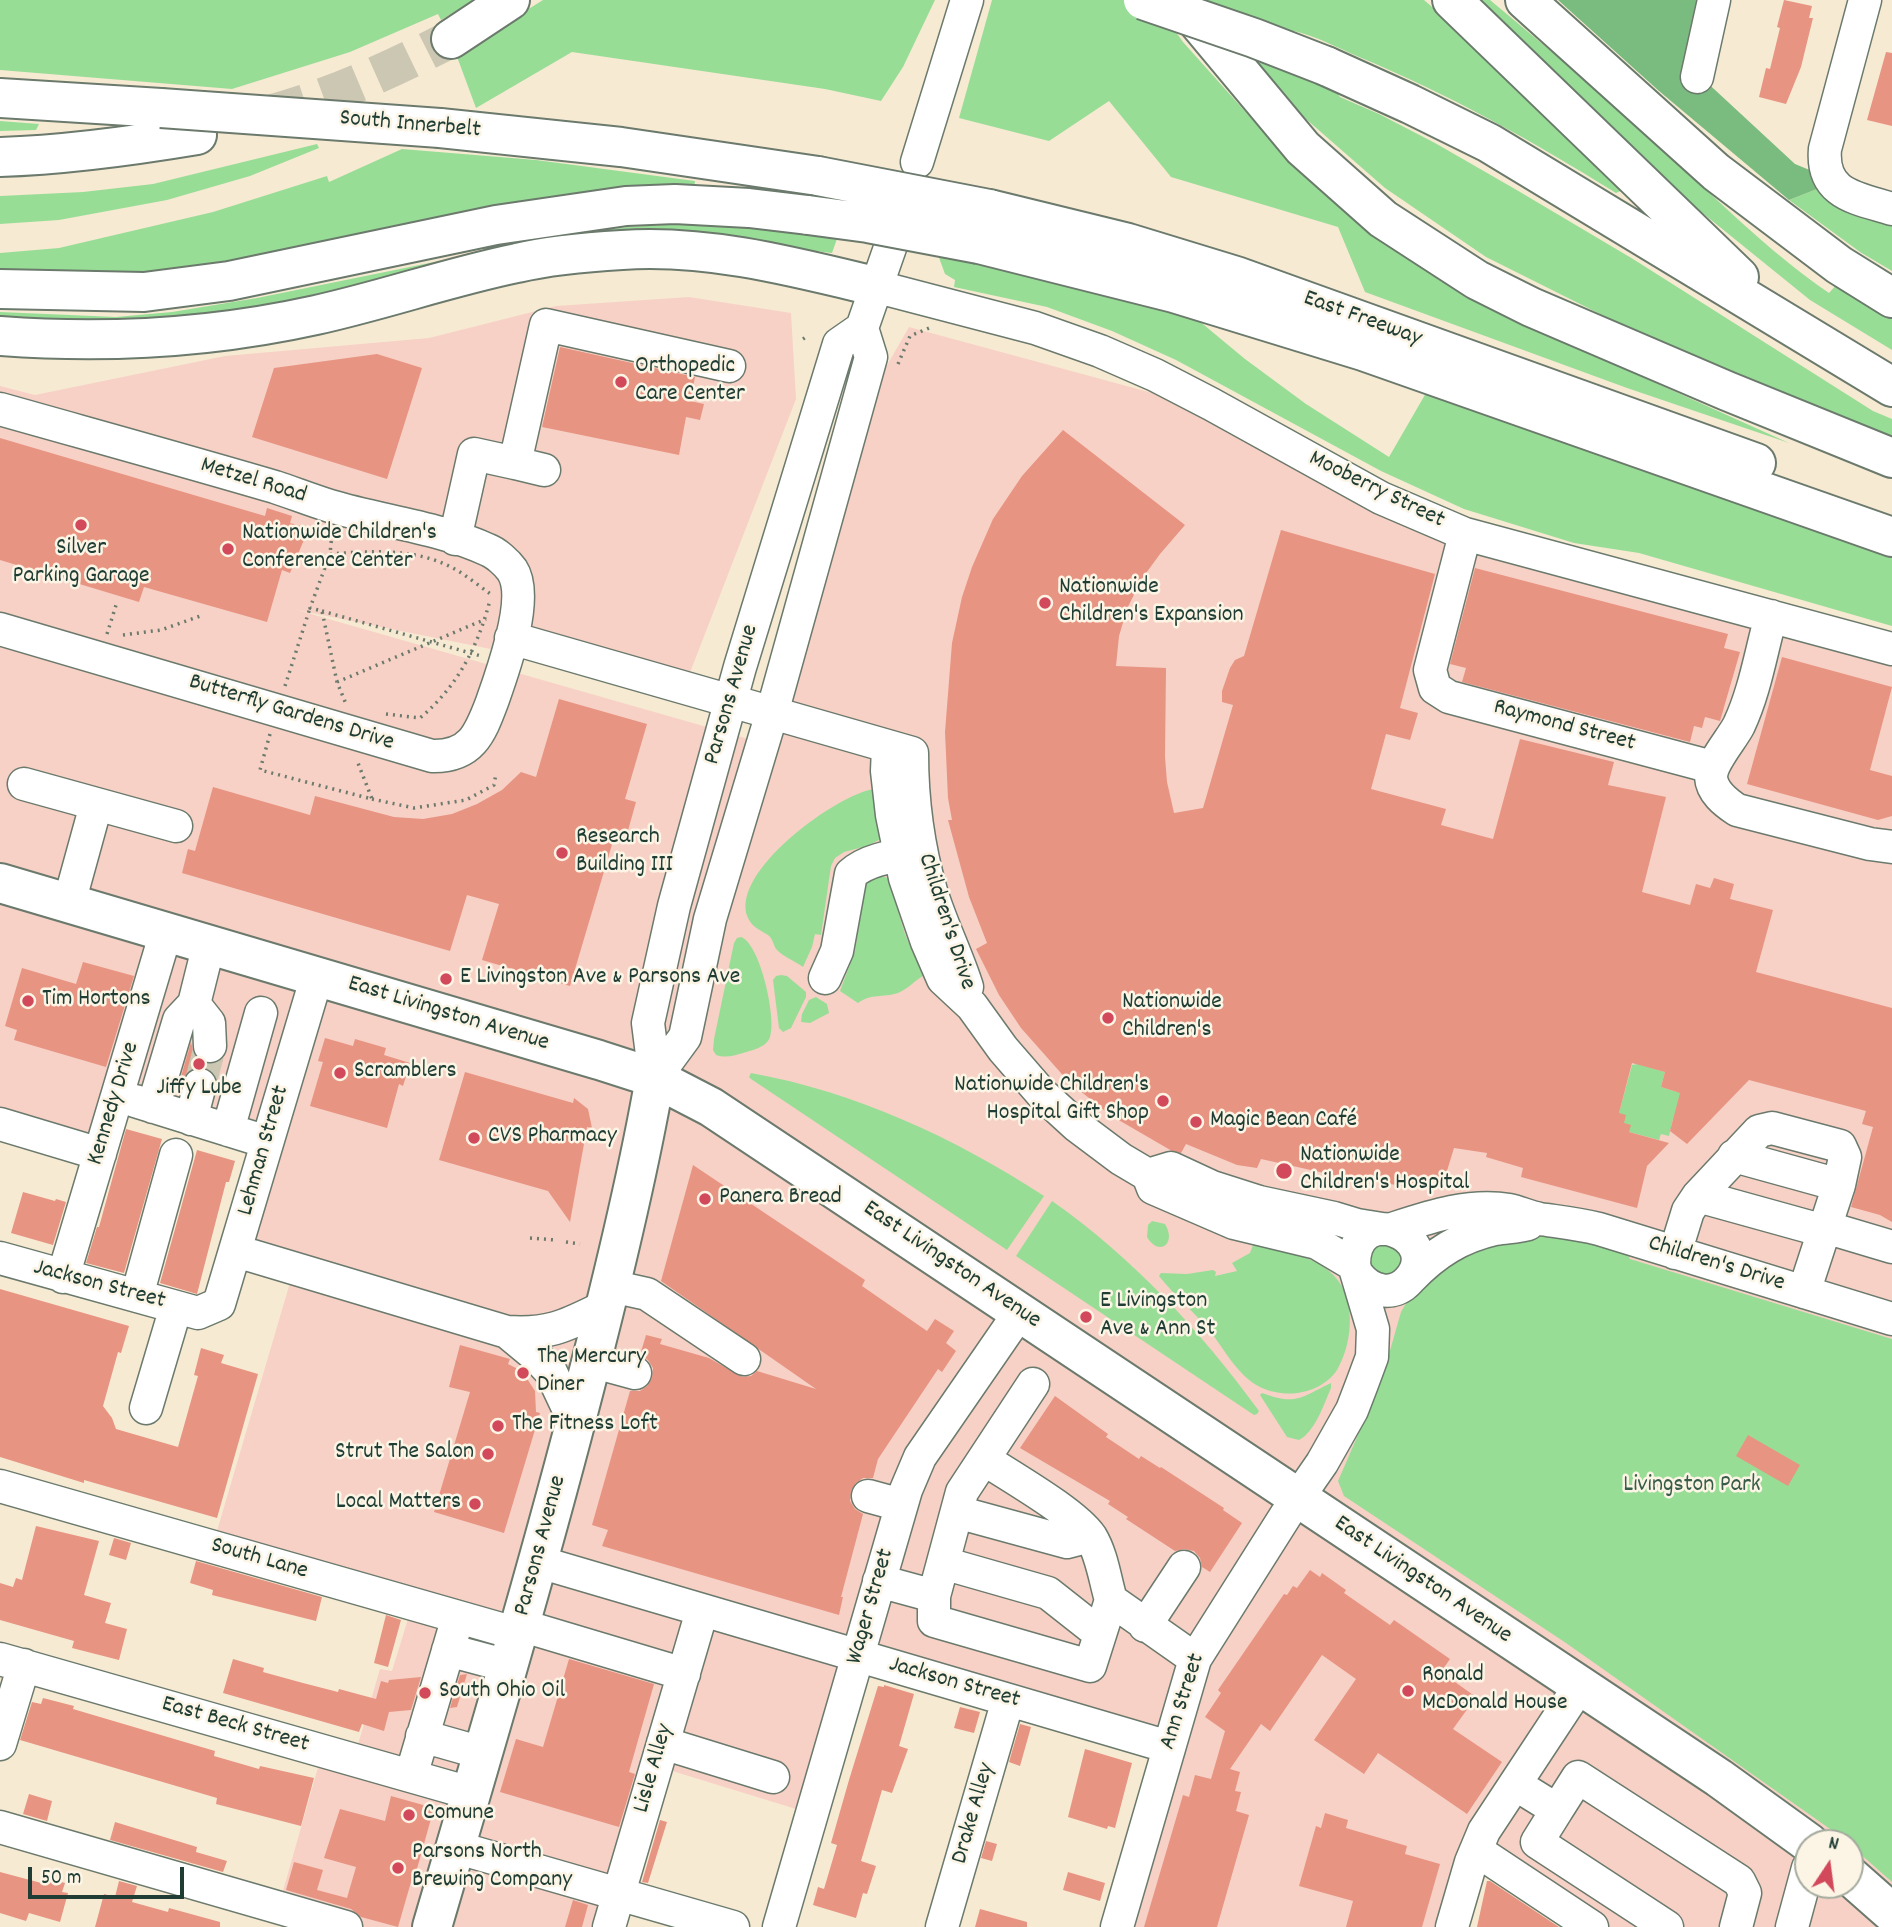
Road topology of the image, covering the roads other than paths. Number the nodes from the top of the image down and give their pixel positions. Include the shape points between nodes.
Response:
1 (510, 0) edge
2 (967, 0) edge
3 (1143, 0) edge
4 (1179, 0) edge
5 (1452, 0) edge
6 (1525, 0) edge
7 (1714, 0) edge
8 (1866, 0) edge
9 (451, 39) tunnel mouth
10 (1697, 77) dead end
11 (0, 98) edge
12 (197, 135) dead end
13 (0, 157) edge
14 (917, 162) dead end
15 (818, 176) joint
16 (1892, 209) edge
17 (984, 226) junction
18 (892, 242) dead end
19 (878, 287) junction
20 (0, 289) edge
21 (1892, 298) edge
22 (1788, 324) junction
23 (862, 328) junction
24 (0, 336) edge
25 (729, 366) dead end
26 (1892, 387) edge
27 (0, 409) edge
28 (1892, 458) edge
29 (1892, 515) edge
30 (1465, 534) junction
31 (1892, 537) edge
32 (454, 538) junction
33 (1771, 616) junction
34 (0, 629) edge
35 (497, 637) junction
36 (1892, 649) edge
37 (730, 701) junction
38 (772, 713) junction
39 (1713, 767) junction
40 (24, 784) dead end
41 (96, 805) junction
42 (176, 827) dead end
43 (1892, 847) edge
44 (911, 854) junction
45 (0, 883) edge
46 (69, 903) junction
47 (166, 932) junction
48 (209, 944) junction
49 (317, 976) junction
50 (825, 978) dead end
51 (194, 1004) junction
52 (261, 1013) dead end
53 (210, 1046) tunnel mouth
54 (655, 1078) junction
55 (200, 1085) tunnel mouth
56 (117, 1096) junction
57 (153, 1107) junction
58 (191, 1119) junction
59 (0, 1124) edge
60 (228, 1130) junction
61 (267, 1142) junction
62 (100, 1154) junction
63 (176, 1155) dead end
64 (1148, 1175) junction
65 (1698, 1196) junction
66 (1538, 1219) junction
67 (1825, 1227) junction
68 (1387, 1229) junction
69 (1892, 1247) edge
70 (236, 1251) junction
71 (1675, 1253) junction
72 (0, 1258) edge
73 (1356, 1270) junction
74 (64, 1277) junction
75 (1410, 1279) junction
76 (1804, 1292) junction
77 (137, 1296) junction
78 (608, 1296) junction
79 (187, 1310) junction
80 (1020, 1312) junction
81 (1892, 1319) edge
82 (507, 1332) junction
83 (1372, 1357) junction
84 (744, 1359) dead end
85 (592, 1361) junction
86 (635, 1373) dead end
87 (1033, 1384) dead end
88 (146, 1408) dead end
89 (575, 1423) junction
90 (984, 1459) junction
91 (0, 1486) edge
92 (868, 1496) dead end
93 (1298, 1498) junction
94 (901, 1505) junction
95 (957, 1512) junction
96 (1090, 1536) junction
97 (539, 1562) junction
98 (943, 1563) junction
99 (1184, 1567) dead end
100 (879, 1581) junction
101 (934, 1596) junction
102 (1111, 1600) junction
103 (702, 1611) junction
104 (458, 1617) junction
105 (1145, 1626) junction
106 (1100, 1634) junction
107 (515, 1642) junction
108 (448, 1650) junction
109 (857, 1656) junction
110 (1195, 1659) junction
111 (12, 1662) edge
112 (684, 1674) junction
113 (1579, 1687) junction
114 (1008, 1700) junction
115 (422, 1736) junction
116 (663, 1743) junction
117 (0, 1744) edge
118 (1168, 1747) junction
119 (482, 1753) junction
120 (411, 1776) junction
121 (773, 1777) dead end
122 (1515, 1784) junction
123 (470, 1793) junction
124 (1557, 1810) junction
125 (0, 1827) edge
126 (1794, 1832) edge
127 (455, 1847) junction
128 (1476, 1850) junction
129 (1864, 1888) edge
130 (618, 1895) junction
131 (1800, 1899) edge
132 (1892, 1913) edge
133 (346, 1927) edge
134 (432, 1927) edge
135 (609, 1927) edge
136 (733, 1927) edge
137 (779, 1927) edge
138 (943, 1927) edge
139 (1117, 1927) edge
140 (1452, 1927) edge
141 (1592, 1927) edge
142 (1667, 1927) edge
143 (1736, 1927) edge
144 (1793, 1927) edge

1 - 9 main road
2 - 14 street
3 - 22 main road, bridge via 1326,66 1410,104 1489,144
4 - 28 main road via 1303,148 1393,226 1477,280 1531,307
5 - 22 main road
6 - 21 main road via 1717,172 1839,265
7 - 10 street
8 - 16 street via 1825,149 1828,178 1851,196
11 - 15 main road, South Innerbelt, bridge via 440,128 621,146
12 - 13 main road via 142,145
15 - 17 main road, East Freeway, bridge
17 - 20 main road, bridge via 869,223 724,206 626,206 496,225 229,282 144,292
17 - 29 main road, East Freeway via 1128,243 1286,293
17 - 31 main road via 1174,293 1363,351
18 - 19 street, Parsons Avenue
19 - 23 street, Parsons Avenue
19 - 24 main road via 688,250 625,250 517,263 254,327 169,337 58,340
19 - 30 street, Mooberry Street via 1035,328 1100,351 1211,404 1381,498
22 - 26 main road
23 - 37 street, Parsons Avenue via 839,344
23 - 38 street, Parsons Avenue via 871,357
25 - 32 street via 546,325 529,466 474,454
27 - 32 street, Metzel Road via 328,506
30 - 33 street, Mooberry Street
30 - 39 street, Raymond Street via 1430,670 1435,688 1449,697
32 - 35 street, Metzel Road via 490,551 517,579 519,607
33 - 36 street, Mooberry Street
33 - 39 street via 1746,709
34 - 35 street, Butterfly Gardens Drive via 447,757 472,743 481,730
35 - 37 street
37 - 38 street
37 - 54 street, Parsons Avenue via 674,906 648,1023
38 - 44 street, Children's Drive via 900,751 887,771 892,815
38 - 54 street, Parsons Avenue via 710,919 685,1037
39 - 43 street via 1711,780 1721,799 1737,810
40 - 41 street
41 - 42 street
41 - 46 street
44 - 50 street via 873,861 851,874 836,951
44 - 64 street, Children's Drive via 905,878 943,979 972,1006 1042,1094 1077,1126
45 - 46 main road, East Livingston Avenue
46 - 47 main road, East Livingston Avenue
47 - 48 main road, East Livingston Avenue
47 - 56 street, Kennedy Drive
48 - 49 main road, East Livingston Avenue
48 - 51 street
49 - 54 main road, East Livingston Avenue
49 - 61 street, Lehman Street
51 - 53 street via 209,1023
51 - 57 street via 180,1020
52 - 60 street
54 - 78 main road, Parsons Avenue
54 - 80 main road, East Livingston Avenue via 711,1107
55 - 58 street
56 - 57 street
56 - 62 street, Kennedy Drive
57 - 58 street
58 - 60 street
59 - 62 street
60 - 61 street
61 - 70 street, Lehman Street
62 - 74 street, Kennedy Drive
63 - 77 street
64 - 68 street via 1171,1168 1259,1202
64 - 73 street, Children's Drive via 1153,1188 1188,1205 1234,1223 1317,1243
65 - 67 street via 1817,1229
65 - 67 street via 1759,1130 1772,1128 1840,1146 1845,1157
65 - 71 street via 1688,1211
66 - 68 street, Children's Drive via 1507,1210 1475,1209 1437,1214
66 - 71 street, Children's Drive via 1588,1227
66 - 75 street, Children's Drive via 1466,1238 1445,1248
67 - 69 street
67 - 76 street
68 - 73 street via 1373,1231 1360,1241 1354,1254
68 - 75 street via 1402,1233 1415,1248
70 - 79 street, Lehman Street via 219,1304
70 - 82 street
71 - 76 street, Children's Drive
72 - 74 street, Jackson Street
73 - 75 street via 1364,1283 1384,1291
73 - 83 street via 1373,1329
74 - 77 street, Jackson Street
75 - 83 street via 1387,1338
76 - 81 street, Children's Drive
77 - 79 street, Jackson Street
78 - 82 street via 551,1331
78 - 84 street via 647,1294
78 - 85 main road, Parsons Avenue
79 - 88 street
80 - 93 main road, East Livingston Avenue
80 - 94 street, Wager Street via 920,1457
82 - 89 street via 551,1372
83 - 93 street, Ann Street via 1352,1410
85 - 86 street
85 - 89 main road, Parsons Avenue
87 - 90 street
89 - 97 main road, Parsons Avenue
90 - 95 street via 962,1492
90 - 96 street via 1074,1520
91 - 104 street, South Lane
92 - 94 street
93 - 110 street, Ann Street
93 - 113 main road, East Livingston Avenue
94 - 100 street, Wager Street
95 - 96 street via 1067,1542
95 - 98 street
96 - 102 street
97 - 103 street, Jackson Street
97 - 107 main road, Parsons Avenue
98 - 101 street
98 - 106 street via 1048,1593
99 - 105 street
100 - 101 street
100 - 109 street, Wager Street
101 - 106 street via 934,1621 1090,1665
102 - 105 street
102 - 106 street
103 - 109 street, Jackson Street
103 - 112 street, Lisle Alley
104 - 107 street, South Lane
104 - 108 street
105 - 110 street
107 - 108 street
107 - 112 street
107 - 119 main road, Parsons Avenue
108 - 115 street
109 - 114 street, Jackson Street
109 - 137 street, Wager Street
110 - 118 street, Ann Street
111 - 117 street
111 - 120 street, East Beck Street
112 - 116 street, Lisle Alley
113 - 122 street
113 - 126 main road, East Livingston Avenue
114 - 118 street, Jackson Street
114 - 138 street, Drake Alley
115 - 119 street
115 - 120 street
116 - 121 street
116 - 130 street, Lisle Alley
118 - 139 street, Ann Street
119 - 123 main road, Parsons Avenue
120 - 123 street, East Beck Street
122 - 124 street
122 - 128 street
123 - 127 main road, Parsons Avenue
124 - 142 street via 1537,1842
124 - 143 street via 1578,1777 1739,1881 1745,1893
125 - 133 street
127 - 130 street
127 - 134 main road, Parsons Avenue
128 - 140 street
128 - 141 street
129 - 132 main road
130 - 135 street, Lisle Alley
130 - 136 street
131 - 144 street

